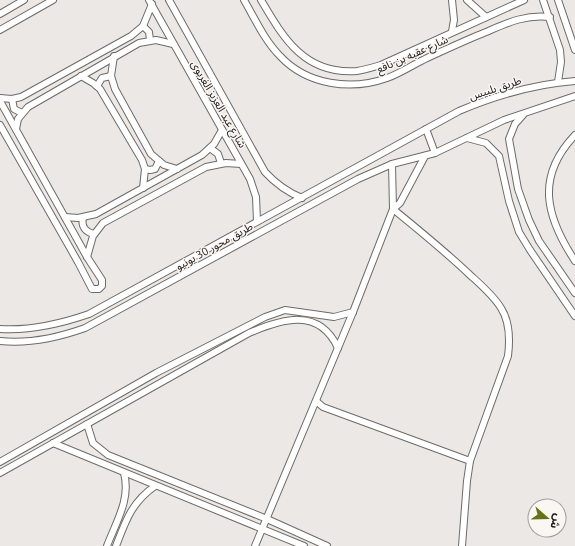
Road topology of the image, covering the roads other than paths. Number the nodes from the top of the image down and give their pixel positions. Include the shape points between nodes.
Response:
1 (24, 0) edge
2 (53, 0) edge
3 (169, 0) edge
4 (244, 0) edge
5 (262, 0) edge
6 (452, 0) edge
7 (467, 0) edge
8 (524, 0) edge
9 (543, 0) edge
10 (558, 0) edge
11 (151, 2) edge
12 (0, 14) edge
13 (486, 17) junction
14 (550, 17) junction
15 (143, 26) junction
16 (0, 30) edge
17 (452, 31) junction
18 (150, 40) junction
19 (173, 44) junction
20 (575, 50) edge
21 (114, 56) junction
22 (81, 76) junction
23 (110, 76) junction
24 (575, 81) edge
25 (558, 82) junction
26 (97, 86) junction
27 (575, 96) edge
28 (0, 100) edge
29 (12, 100) junction
30 (526, 112) junction
31 (22, 113) junction
32 (0, 125) edge
33 (16, 129) junction
34 (426, 129) junction
35 (222, 130) junction
36 (575, 135) edge
37 (467, 138) junction
38 (210, 148) junction
39 (435, 153) junction
40 (425, 156) junction
41 (159, 161) junction
42 (221, 163) junction
43 (241, 164) junction
44 (392, 164) junction
45 (145, 168) junction
46 (177, 169) junction
47 (143, 188) junction
48 (302, 198) junction
49 (393, 210) junction
50 (64, 216) junction
51 (83, 218) junction
52 (257, 221) junction
53 (94, 234) junction
54 (87, 257) junction
55 (575, 261) edge
56 (575, 293) edge
57 (353, 312) junction
58 (575, 316) edge
59 (0, 328) edge
60 (0, 342) edge
61 (338, 348) junction
62 (113, 398) junction
63 (316, 401) junction
64 (118, 406) junction
65 (87, 424) junction
66 (53, 443) junction
67 (8, 458) junction
68 (470, 461) junction
69 (0, 462) edge
70 (12, 466) junction
71 (0, 473) edge
72 (124, 473) junction
73 (155, 486) junction
74 (267, 519) junction
75 (262, 529) junction
76 (107, 546) edge
77 (116, 546) edge
78 (255, 546) edge
79 (304, 546) edge
80 (327, 546) edge
81 (462, 546) edge

1 - 12 street
2 - 16 street
3 - 48 street, شارع عبد العزيز الغربوى via 265,172 275,183
4 - 14 street, شارع عقبه بن نافع via 280,57 303,74 330,84 359,85 387,78 466,40 518,19
5 - 17 street, شارع عقبه بن نافع via 290,46 310,61 333,70 358,71 381,65
6 - 17 street
7 - 13 street
8 - 13 street, شارع عقبه بن نافع
9 - 14 street
10 - 20 street
11 - 15 street
11 - 19 street, شارع عبد العزيز الغربوى
13 - 17 street, شارع عقبه بن نافع
14 - 25 street via 560,50
15 - 18 street via 149,32
15 - 29 street via 118,43 22,97
18 - 19 street via 162,40
18 - 21 street
19 - 35 street, شارع عبد العزيز الغربوى
21 - 22 street
21 - 23 street
22 - 26 street
22 - 31 street via 32,104
23 - 26 street via 102,78
23 - 41 street via 114,89 151,154
24 - 25 street, طريق بلبيس
25 - 34 street, طريق بلبيس via 489,98
26 - 45 street
27 - 30 street
28 - 29 street
28 - 33 street
29 - 31 street via 14,109
30 - 37 street
30 - 56 street via 514,124 509,139 518,189 539,241
31 - 33 street
32 - 54 street via 89,285 97,290 102,286 102,280
33 - 50 street
34 - 39 street
34 - 48 street, طريق محور 30 يونيو
35 - 38 street
35 - 43 street, شارع عبد العزيز الغربوى
36 - 55 street via 561,152 554,166 549,196 555,226
37 - 39 street
37 - 58 street via 486,143 499,156 519,232
38 - 42 street via 218,154
38 - 46 street via 202,156
39 - 40 street, طريق محور 30 يونيو
40 - 44 street, طريق محور 30 يونيو
40 - 49 street
41 - 45 street via 155,169
41 - 46 street
42 - 43 street
42 - 53 street via 202,169 103,223
43 - 52 street, شارع عبد العزيز الغربوى via 255,191
44 - 49 street
44 - 60 street, طريق محور 30 يونيو via 358,179 85,328 54,338
45 - 47 street
46 - 47 street
47 - 51 street via 96,214
48 - 52 street, طريق محور 30 يونيو
49 - 57 street
49 - 68 street via 489,292 502,309 508,325 508,356
50 - 51 street
50 - 54 street
51 - 53 street via 84,227
52 - 59 street, طريق محور 30 يونيو via 89,314 50,326 29,329
53 - 54 street
57 - 61 street
57 - 62 street via 334,317 297,310 272,314 156,373
61 - 63 street
61 - 64 street via 329,332 312,322 274,322 249,333
62 - 64 street
62 - 67 street
63 - 68 street via 323,407
63 - 74 street
64 - 65 street
65 - 66 street
65 - 74 street via 93,443 108,455
66 - 70 street
66 - 72 street
67 - 69 street
67 - 70 street
68 - 81 street
70 - 71 street
72 - 73 street
72 - 76 street via 127,492
73 - 75 street
73 - 77 street via 133,506
74 - 75 street
74 - 80 street
75 - 78 street
75 - 79 street

